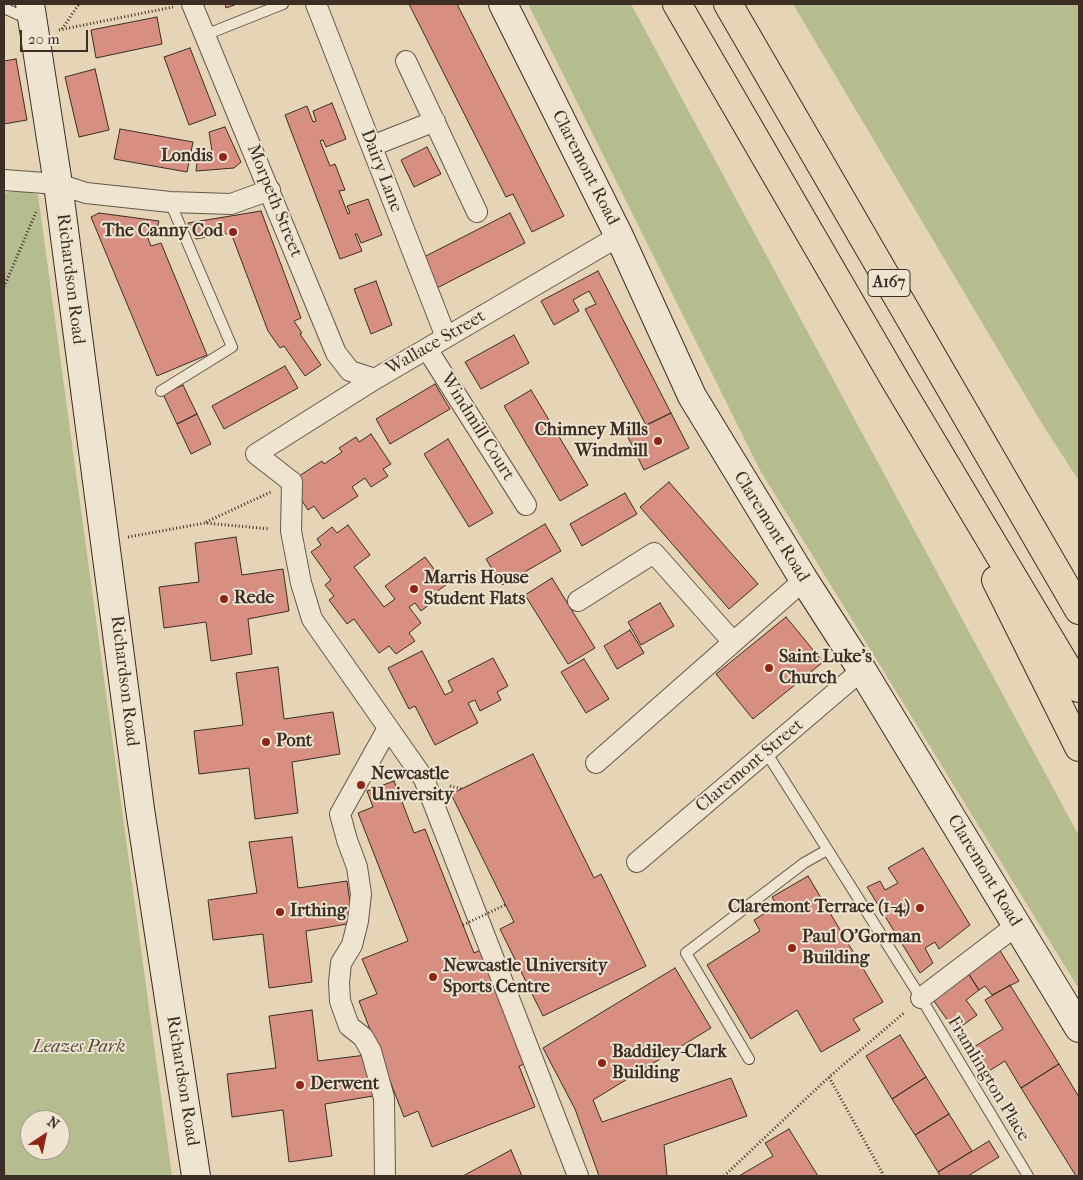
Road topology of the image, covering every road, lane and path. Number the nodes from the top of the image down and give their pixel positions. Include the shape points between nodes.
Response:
1 (79, 4) edge
2 (283, 4) edge
3 (316, 4) edge
4 (503, 4) edge
5 (677, 4) edge
6 (728, 4) edge
7 (187, 5) edge
8 (4, 8) edge
9 (32, 20) edge
10 (61, 29) junction
11 (205, 35) junction
12 (406, 62) dead end
13 (435, 121) junction
14 (372, 146) junction
15 (4, 180) edge
16 (58, 184) junction
17 (270, 190) junction
18 (170, 202) junction
19 (477, 212) dead end
20 (619, 236) junction
21 (4, 287) edge
22 (446, 337) junction
23 (428, 348) junction
24 (375, 379) junction
25 (895, 380) junction
26 (161, 391) dead end
27 (292, 482) junction
28 (526, 505) dead end
29 (205, 523) junction
30 (291, 531) junction
31 (106, 541) junction
32 (1051, 562) junction
33 (804, 580) junction
34 (1079, 600) edge
35 (578, 601) dead end
36 (1079, 610) edge
37 (733, 642) junction
38 (862, 670) junction
39 (1079, 688) edge
40 (388, 728) junction
41 (1079, 747) edge
42 (766, 752) junction
43 (596, 763) dead end
44 (827, 850) junction
45 (637, 862) dead end
46 (506, 905) dead end
47 (463, 925) dead end
48 (1017, 925) junction
49 (921, 998) junction
50 (1079, 1028) edge
51 (748, 1060) dead end
52 (829, 1077) junction
53 (196, 1176) edge
54 (385, 1176) edge
55 (578, 1176) edge
56 (724, 1176) edge
57 (884, 1176) edge
58 (1028, 1176) edge

1 - 10 path
2 - 11 lane
3 - 14 street, Dairy Lane
4 - 20 street, Claremont Road
5 - 25 highway, A167
6 - 32 highway, A167
7 - 10 path
7 - 11 street, Morpeth Street
8 - 9 lane
9 - 10 path
9 - 16 street, Richardson Road
11 - 17 street, Morpeth Street
12 - 13 street
13 - 14 street
13 - 19 street
14 - 22 street, Dairy Lane
15 - 16 street
16 - 18 street via 86,193
16 - 21 path via 38,207
16 - 31 street, Richardson Road
17 - 18 street via 231,204
17 - 24 street, Morpeth Street via 336,353 350,371
18 - 26 lane via 232,347
20 - 22 street, Wallace Street
20 - 33 street, Claremont Road via 692,396
22 - 23 street, Wallace Street
23 - 24 street, Wallace Street
23 - 28 street, Windmill Court
24 - 27 street, Wallace Street via 256,454
25 - 39 highway, A167
25 - 41 highway
27 - 29 path
27 - 30 street
29 - 30 path
29 - 31 path
30 - 40 street via 300,583 312,619
31 - 53 street, Richardson Road via 140,809
32 - 34 highway
32 - 36 highway, A167
33 - 37 street
33 - 38 street, Claremont Road
35 - 37 street via 654,553
37 - 43 street
38 - 42 street, Claremont Street
38 - 48 street, Claremont Road
40 - 54 street via 340,814 357,867 361,894 352,944 341,964 340,1001 349,1026 363,1037 370,1051 384,1098
40 - 55 street via 424,779
42 - 44 lane, Framlington Place
42 - 45 street, Claremont Street
44 - 49 lane, Framlington Place
44 - 51 lane via 804,863 686,953
46 - 47 path, bridge
48 - 49 street
48 - 50 street, Claremont Road
49 - 52 path
49 - 58 lane, Framlington Place
52 - 56 path
52 - 57 path

